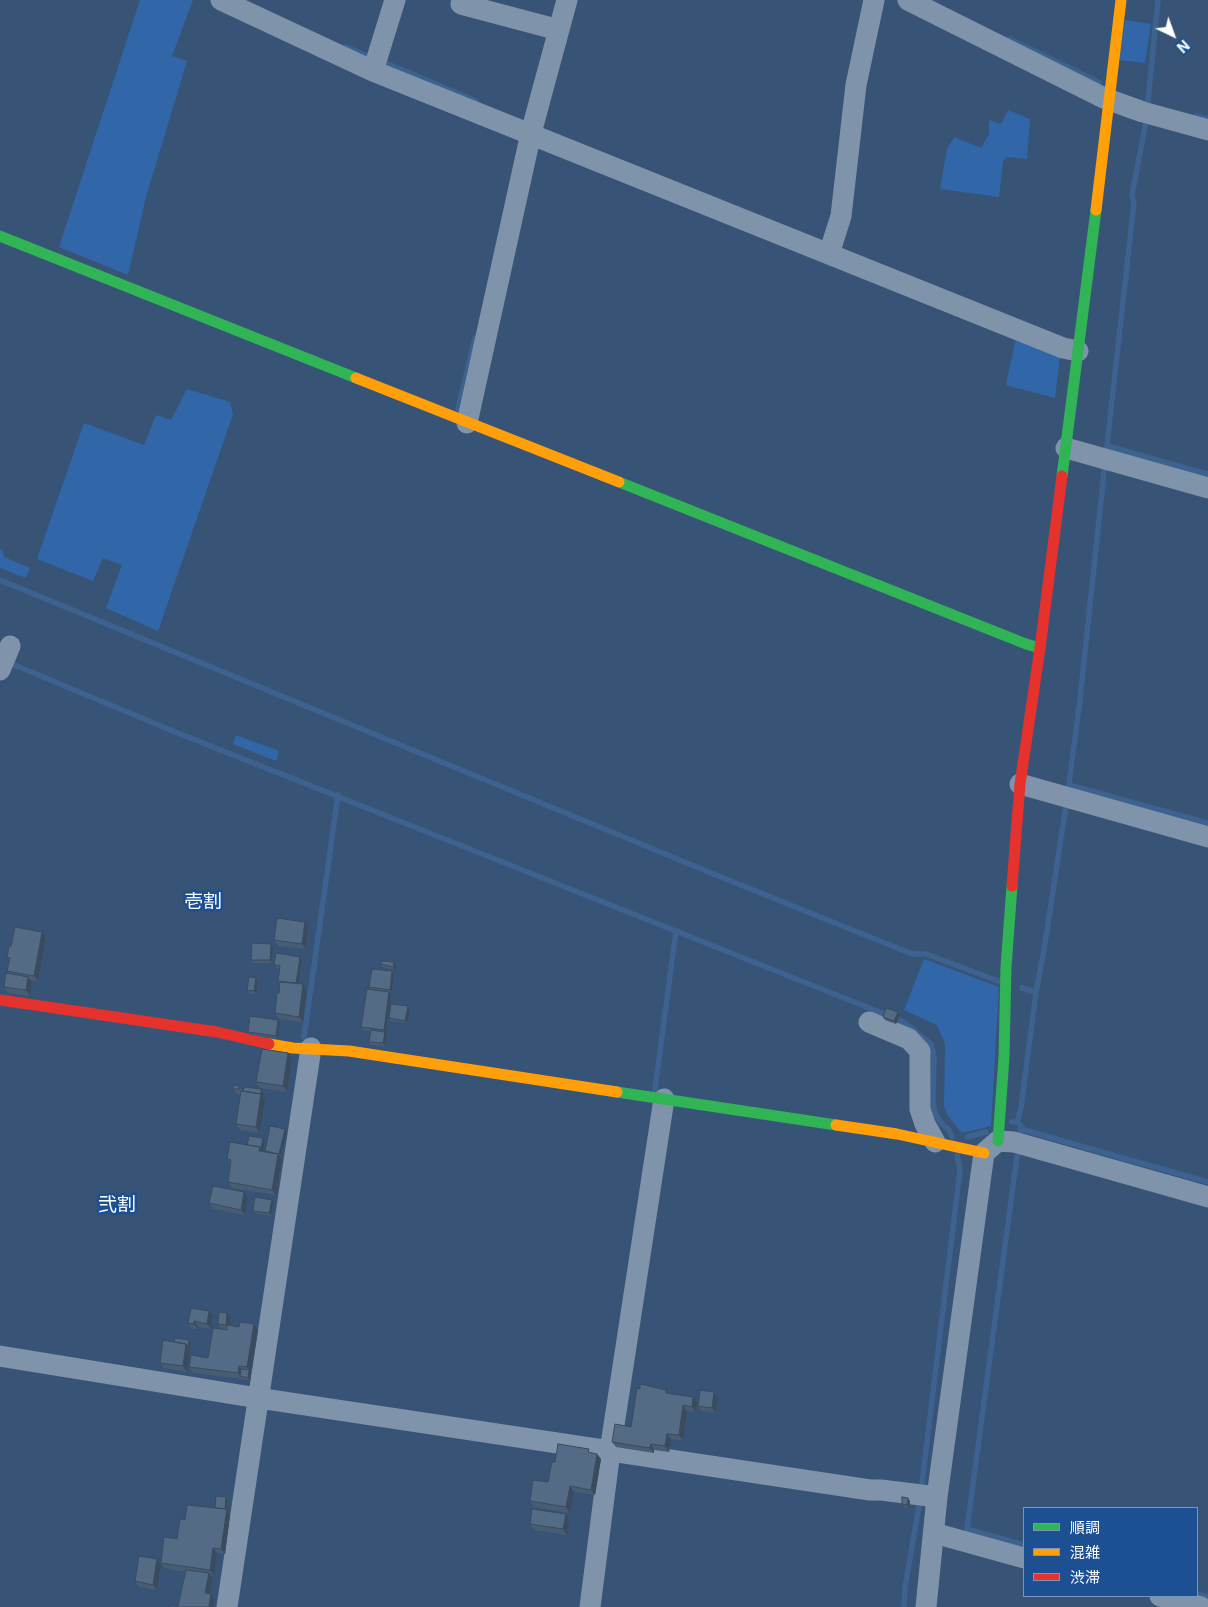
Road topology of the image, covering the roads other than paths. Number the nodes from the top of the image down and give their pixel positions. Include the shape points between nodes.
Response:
1 (221, 0) edge
2 (395, 0) edge
3 (567, 0) edge
4 (874, 0) edge
5 (908, 0) edge
6 (1121, 0) edge
7 (461, 4) dead end
8 (559, 30) junction
9 (375, 63) junction
10 (1103, 97) junction
11 (528, 128) junction
12 (1208, 130) edge
13 (0, 236) edge
14 (829, 254) junction
15 (1072, 350) junction
16 (468, 416) junction
17 (1066, 448) junction
18 (1208, 488) edge
19 (1034, 646) junction
20 (1020, 784) junction
21 (1208, 837) edge
22 (0, 1000) edge
23 (869, 1022) dead end
24 (309, 1055) junction
25 (663, 1105) junction
26 (940, 1143) junction
27 (1005, 1145) junction
28 (1208, 1197) edge
29 (0, 1356) edge
30 (258, 1398) junction
31 (610, 1450) junction
32 (926, 1496) junction
33 (934, 1533) junction
34 (1023, 1558) edge
35 (1164, 1597) edge
36 (227, 1607) edge
37 (590, 1607) edge
38 (926, 1607) edge
39 (1201, 1607) edge

1 - 9 street
2 - 9 street
3 - 8 street
4 - 14 street via 856,85 841,216
5 - 10 street
6 - 10 street
7 - 8 street
8 - 11 street
9 - 11 street
10 - 12 street via 1147,114
10 - 15 street
11 - 14 street
11 - 16 street
13 - 16 street
14 - 15 street
15 - 17 street
16 - 19 street
17 - 18 street
17 - 19 street
19 - 20 street
20 - 21 street
20 - 27 street via 1006,967
22 - 24 street via 217,1032 293,1048
23 - 26 street via 909,1039 920,1051 920,1109 925,1124
24 - 25 street via 349,1050
24 - 30 street
25 - 26 street via 897,1134
25 - 31 street
26 - 27 street via 963,1149
27 - 28 street
27 - 32 street
29 - 30 street
30 - 31 street
30 - 36 street
31 - 32 street
31 - 37 street
32 - 33 street
33 - 34 street
33 - 38 street
35 - 39 street

